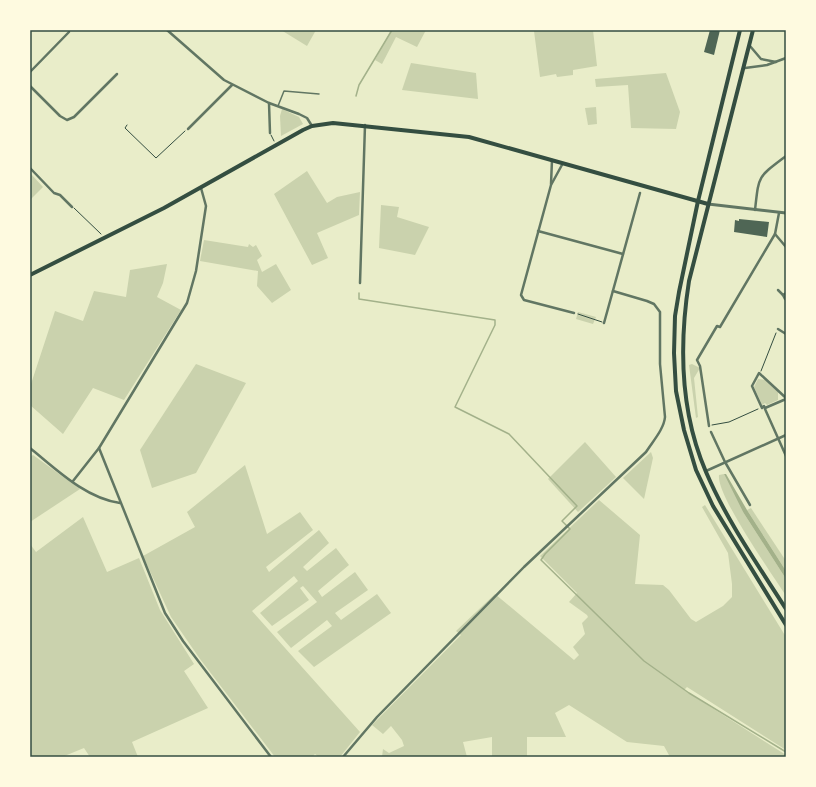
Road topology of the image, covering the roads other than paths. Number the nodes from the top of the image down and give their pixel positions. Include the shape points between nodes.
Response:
1 (167, 30) edge
2 (740, 30) edge
3 (754, 30) edge
4 (69, 32) dead end
5 (750, 46) junction
6 (786, 58) edge
7 (776, 62) junction
8 (744, 68) junction
9 (30, 72) edge
10 (117, 74) dead end
11 (232, 85) junction
12 (30, 86) edge
13 (319, 94) dead end
14 (269, 103) junction
15 (278, 106) junction
16 (365, 125) junction
17 (312, 126) junction
18 (188, 129) road end
19 (270, 133) road end
20 (786, 156) edge
21 (552, 160) junction
22 (563, 163) junction
23 (30, 168) edge
24 (551, 185) junction
25 (201, 188) junction
26 (640, 193) dead end
27 (698, 202) junction
28 (708, 204) junction
29 (72, 207) road end
30 (755, 211) junction
31 (779, 213) junction
32 (786, 213) edge
33 (538, 231) junction
34 (775, 234) junction
35 (786, 247) edge
36 (623, 254) junction
37 (30, 275) edge
38 (360, 283) dead end
39 (778, 290) dead end
40 (613, 291) junction
41 (786, 293) edge
42 (783, 296) junction
43 (785, 299) dead end
44 (574, 313) road end
45 (604, 323) dead end
46 (778, 329) road end
47 (786, 334) edge
48 (786, 399) edge
49 (765, 408) junction
50 (709, 426) road end
51 (711, 432) dead end
52 (786, 435) edge
53 (779, 438) junction
54 (30, 448) edge
55 (99, 448) junction
56 (786, 456) edge
57 (725, 462) junction
58 (705, 471) junction
59 (73, 481) junction
60 (120, 503) junction
61 (750, 505) dead end
62 (786, 609) edge
63 (786, 626) edge
64 (271, 757) edge
65 (343, 757) edge

1 - 11 street
2 - 27 main road
3 - 5 main road
4 - 9 street
5 - 7 street via 761,59
5 - 8 main road
6 - 7 street
7 - 8 street
8 - 28 main road
10 - 12 street via 74,117 67,120
11 - 14 street
11 - 18 street
13 - 15 lane via 284,91
14 - 15 street
14 - 19 street
15 - 17 street via 303,116
16 - 17 main road via 333,123
16 - 21 main road via 469,138
16 - 38 street
17 - 25 main road
20 - 30 street via 762,175 758,182
21 - 22 main road
21 - 24 street
22 - 24 street
22 - 27 main road
23 - 29 street
24 - 33 street
25 - 37 main road
25 - 55 street via 206,206 196,271 187,303
26 - 36 street
27 - 28 main road
27 - 63 main road via 675,316 676,391 684,430 696,470 713,506
28 - 30 street
28 - 58 main road via 684,310 683,367 691,425
30 - 31 street
31 - 32 street
31 - 34 street
33 - 36 street
33 - 44 street via 522,298
34 - 35 street
34 - 50 street via 720,327 717,326 697,360
36 - 40 street
39 - 42 street
40 - 45 street
40 - 65 street via 654,304 660,312 660,364 665,417 656,436 646,452 524,567 382,712
41 - 42 street
42 - 43 street
46 - 47 street
48 - 49 street
48 - 49 street via 759,373 752,386 762,408
49 - 53 street
51 - 57 street
52 - 53 street
53 - 56 street
53 - 57 street
54 - 59 street
55 - 59 street
55 - 60 street
57 - 58 street
57 - 61 street
58 - 62 main road via 732,522
59 - 60 street via 93,494
60 - 64 street via 165,612 183,641

